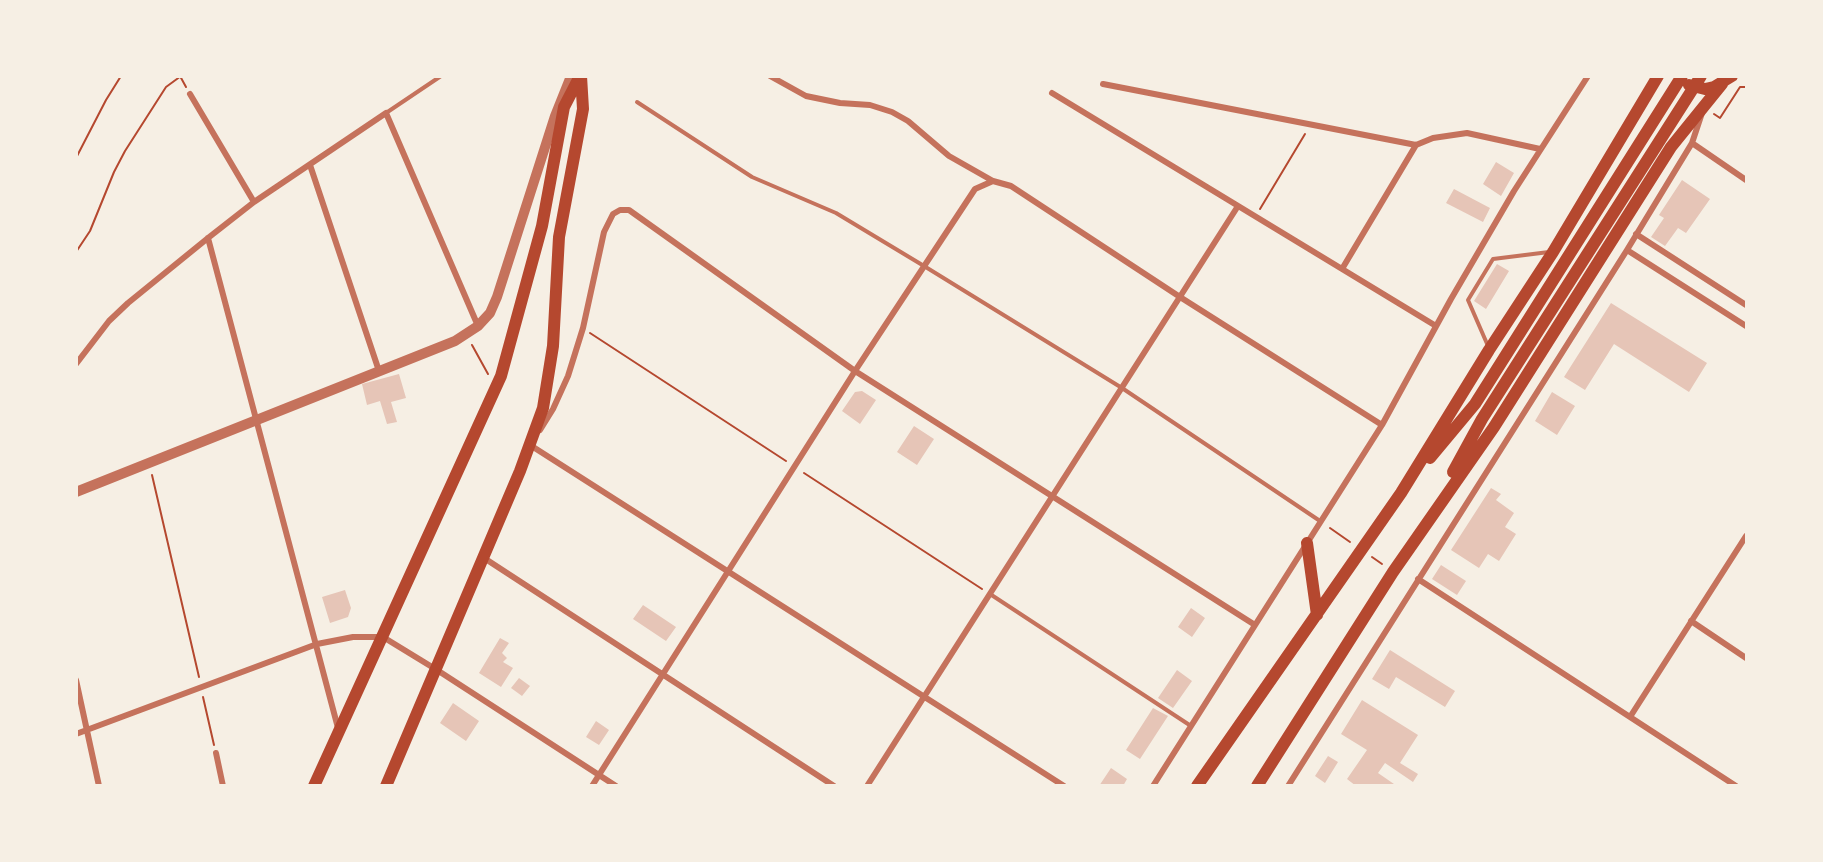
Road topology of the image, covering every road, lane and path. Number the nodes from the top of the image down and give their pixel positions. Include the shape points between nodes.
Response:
1 (121, 76) edge
2 (181, 76) edge
3 (441, 76) edge
4 (571, 76) edge
5 (580, 76) edge
6 (770, 76) edge
7 (1588, 76) edge
8 (1658, 76) edge
9 (1680, 76) edge
10 (1727, 80) edge
11 (1703, 83) edge
12 (1103, 84) dead end
13 (1746, 87) edge
14 (1052, 93) dead end
15 (190, 94) dead end
16 (637, 102) dead end
17 (1705, 107) junction
18 (386, 113) junction
19 (1310, 124) junction
20 (1692, 143) junction
21 (1416, 145) junction
22 (1540, 148) junction
23 (76, 158) edge
24 (310, 165) junction
25 (993, 180) junction
26 (1746, 180) edge
27 (254, 202) junction
28 (1238, 206) junction
29 (1256, 217) junction
30 (1636, 234) junction
31 (208, 238) junction
32 (1627, 250) junction
33 (76, 252) edge
34 (1553, 252) junction
35 (924, 266) junction
36 (1342, 269) junction
37 (1180, 297) junction
38 (1746, 305) edge
39 (478, 326) junction
40 (1436, 326) junction
41 (1746, 326) edge
42 (466, 335) junction
43 (1489, 350) junction
44 (76, 364) edge
45 (380, 371) junction
46 (855, 371) junction
47 (496, 388) junction
48 (1122, 388) junction
49 (257, 420) junction
50 (1382, 425) junction
51 (530, 445) junction
52 (150, 464) junction
53 (76, 492) edge
54 (1401, 493) junction
55 (1052, 497) junction
56 (1320, 521) junction
57 (1426, 523) junction
58 (1746, 536) edge
59 (1307, 543) junction
60 (484, 558) junction
61 (728, 572) junction
62 (1418, 579) junction
63 (990, 594) junction
64 (1317, 615) junction
65 (1691, 621) junction
66 (1255, 625) junction
67 (383, 638) junction
68 (317, 644) junction
69 (1746, 658) edge
70 (437, 670) junction
71 (662, 674) junction
72 (76, 680) edge
73 (201, 687) junction
74 (924, 698) junction
75 (1630, 717) junction
76 (1191, 726) junction
77 (88, 730) junction
78 (339, 733) junction
79 (76, 734) edge
80 (216, 753) joint
81 (599, 775) junction
82 (99, 786) edge
83 (223, 786) edge
84 (314, 786) edge
85 (386, 786) edge
86 (592, 786) edge
87 (616, 786) edge
88 (834, 786) edge
89 (867, 786) edge
90 (1064, 786) edge
91 (1153, 786) edge
92 (1197, 786) edge
93 (1257, 786) edge
94 (1288, 786) edge
95 (1736, 786) edge

1 - 23 path
2 - 33 path via 166,87 125,151 90,231
3 - 18 lane
4 - 39 street via 497,297
5 - 47 main road via 564,107 542,226
5 - 51 main road via 583,109 559,237 553,346 543,408
6 - 25 street via 806,96 892,112 949,156
7 - 22 street
8 - 34 main road
9 - 11 main road via 1695,87
9 - 54 main road via 1475,404
10 - 11 main road
10 - 17 main road
11 - 57 main road via 1482,419
12 - 19 street
13 - 17 path via 1740,87 1720,118
14 - 28 street
15 - 27 street
16 - 35 lane via 752,177 836,213
17 - 20 street
17 - 57 main road via 1671,147 1494,427
18 - 24 street
18 - 39 street
19 - 21 street
19 - 29 path
20 - 26 street
20 - 30 street
21 - 22 street via 1467,133
21 - 36 street
22 - 40 street
24 - 27 street
24 - 45 street
25 - 35 street via 975,189
25 - 37 street via 1011,186
27 - 31 street
28 - 29 street
28 - 37 street
29 - 36 street
30 - 32 street
30 - 38 street
31 - 44 street via 109,321
31 - 49 street
32 - 41 street
32 - 62 street
34 - 43 main road
34 - 43 lane via 1493,259 1468,300
35 - 46 street
35 - 48 lane
36 - 40 street
37 - 48 street
37 - 50 street
39 - 42 street
40 - 50 street
42 - 45 street
42 - 47 path
43 - 54 main road
45 - 49 street
46 - 51 street via 636,214 620,210 613,214 604,232 568,376
46 - 55 street
46 - 61 street
47 - 67 main road
48 - 55 street
48 - 56 lane
49 - 52 street
49 - 68 street
50 - 56 street
51 - 60 main road
51 - 61 street
52 - 53 street
52 - 73 path
54 - 64 main road
55 - 63 street
55 - 66 street
56 - 59 street
57 - 93 main road
58 - 65 street
59 - 64 main road
59 - 66 street
60 - 70 main road
60 - 71 street
61 - 71 street
61 - 74 street
62 - 75 street
62 - 94 street
63 - 74 street
63 - 76 lane
64 - 92 main road
65 - 69 street
65 - 75 street
66 - 76 street
67 - 68 street via 353,637
67 - 70 street
67 - 78 main road
68 - 73 street
68 - 78 street
70 - 81 street
70 - 85 main road
71 - 81 street
71 - 88 street
72 - 77 street
73 - 77 street
73 - 80 path
74 - 89 street
74 - 90 street
75 - 95 street
76 - 91 street
77 - 79 street
77 - 82 street
78 - 84 main road
80 - 83 street
81 - 86 street
81 - 87 street

